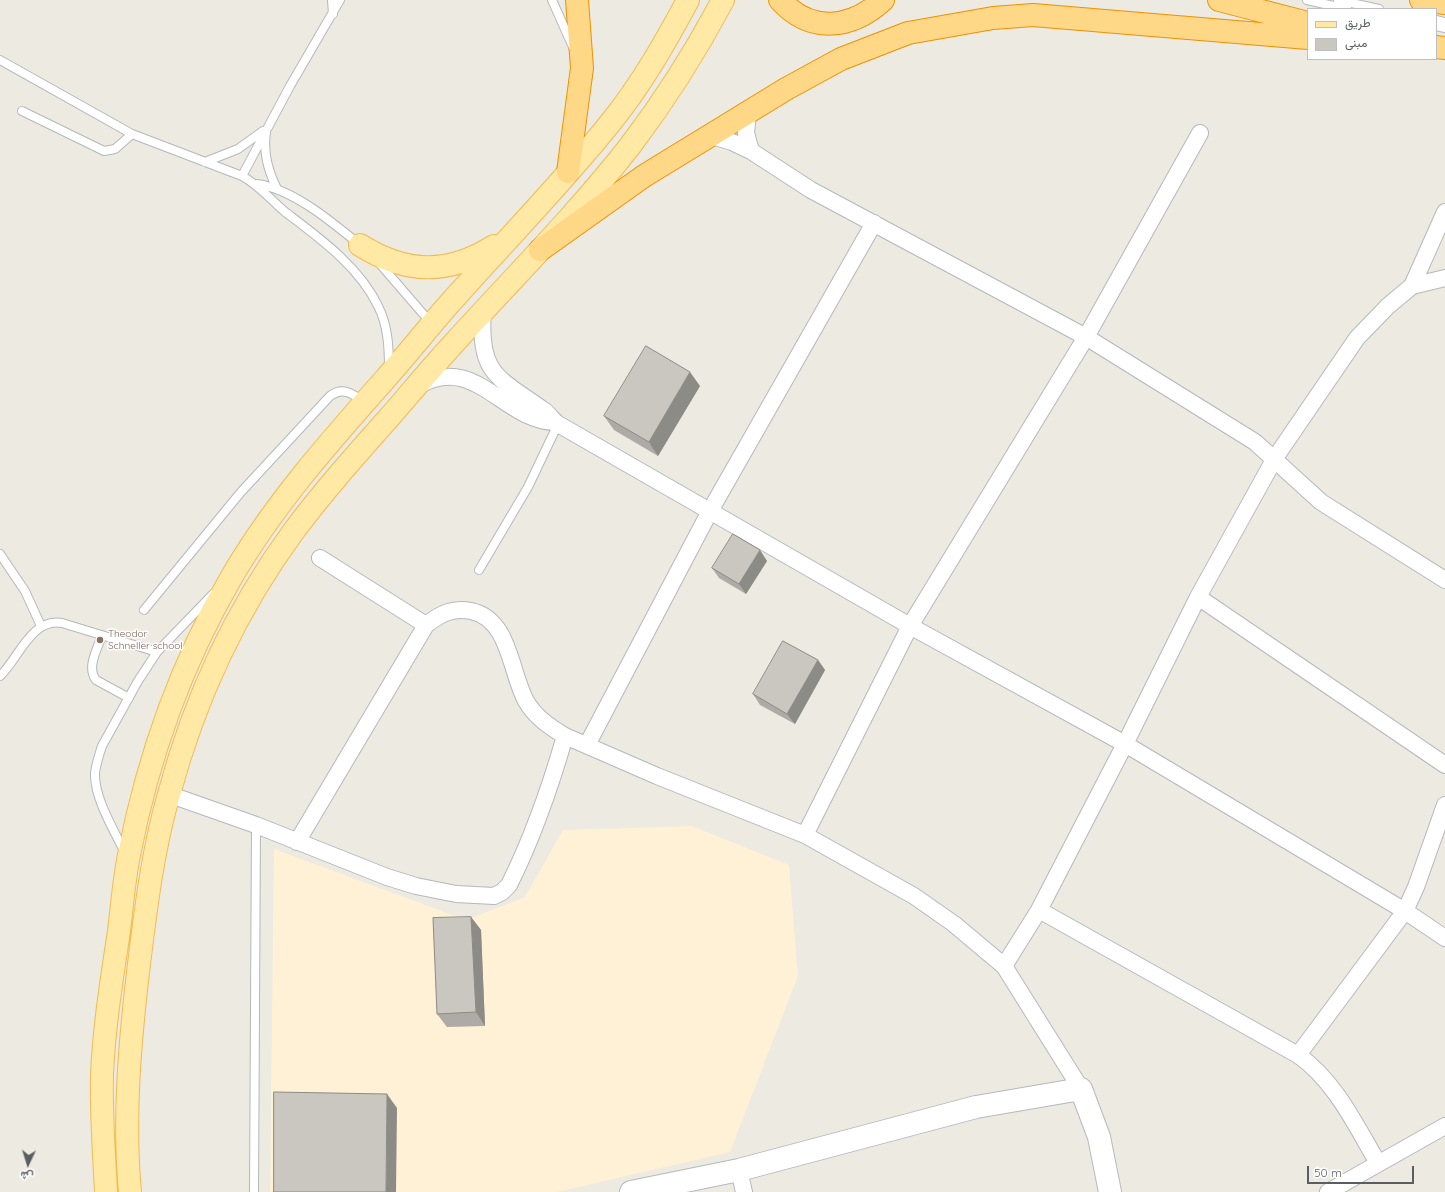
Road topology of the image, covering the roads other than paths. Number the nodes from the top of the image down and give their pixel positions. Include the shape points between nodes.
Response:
1 (332, 0) edge
2 (340, 0) edge
3 (552, 0) edge
4 (577, 0) edge
5 (688, 0) edge
6 (723, 0) edge
7 (780, 0) edge
8 (883, 0) edge
9 (1219, 0) edge
10 (1307, 0) edge
11 (1338, 0) edge
12 (1421, 0) edge
13 (1445, 3) edge
14 (1343, 8) edge
15 (1374, 8) edge
16 (333, 14) junction
17 (1307, 23) edge
18 (1307, 38) edge
19 (0, 60) edge
20 (582, 68) junction
21 (22, 111) dead end
22 (748, 114) junction
23 (267, 128) junction
24 (1200, 132) dead end
25 (132, 134) junction
26 (712, 136) junction
27 (751, 151) junction
28 (206, 162) junction
29 (568, 172) junction
30 (242, 176) junction
31 (257, 184) junction
32 (277, 189) junction
33 (1445, 212) edge
34 (874, 223) junction
35 (516, 232) junction
36 (360, 245) junction
37 (540, 250) junction
38 (1445, 278) edge
39 (1412, 286) junction
40 (482, 312) junction
41 (432, 324) junction
42 (1086, 337) junction
43 (452, 345) junction
44 (389, 374) junction
45 (415, 388) junction
46 (364, 402) junction
47 (557, 423) junction
48 (1275, 458) junction
49 (710, 511) junction
50 (0, 554) edge
51 (320, 558) dead end
52 (480, 570) dead end
53 (232, 576) junction
54 (1445, 580) edge
55 (1198, 597) junction
56 (144, 610) dead end
57 (426, 625) junction
58 (40, 626) junction
59 (910, 626) junction
60 (102, 635) junction
61 (157, 652) junction
62 (0, 676) edge
63 (129, 698) junction
64 (565, 736) junction
65 (1125, 744) junction
66 (587, 745) junction
67 (1445, 765) edge
68 (168, 794) junction
69 (1445, 805) edge
70 (256, 825) junction
71 (805, 835) junction
72 (297, 842) junction
73 (128, 860) junction
74 (1039, 910) junction
75 (1404, 911) junction
76 (1445, 938) edge
77 (1004, 966) junction
78 (1298, 1055) junction
79 (102, 1076) junction
80 (128, 1076) junction
81 (1081, 1089) junction
82 (1445, 1126) edge
83 (1378, 1162) junction
84 (739, 1170) junction
85 (106, 1192) edge
86 (130, 1192) edge
87 (254, 1192) edge
88 (631, 1192) edge
89 (744, 1192) edge
90 (1110, 1192) edge
91 (1328, 1192) edge

1 - 16 lane
2 - 16 lane
3 - 20 lane
4 - 20 highway
5 - 29 main road via 641,81 611,122
6 - 37 main road via 650,118 628,148
7 - 8 highway via 790,11 805,19 839,23 856,19
9 - 17 highway
10 - 14 lane
11 - 15 lane
12 - 13 highway
16 - 23 lane
18 - 22 highway via 1083,18 1033,15 993,18 908,33 866,48 814,73
19 - 25 lane
20 - 29 highway
21 - 25 lane via 104,151 115,149
22 - 26 highway
22 - 27 street via 746,133
23 - 28 lane via 238,149
23 - 30 lane
23 - 32 lane via 267,166
24 - 42 street
25 - 28 lane
26 - 27 street
26 - 37 highway via 644,176
27 - 34 street via 811,190
28 - 30 lane
29 - 35 main road
30 - 31 lane
31 - 32 lane
31 - 44 lane via 276,204 328,246 369,291 384,322
32 - 36 lane via 314,211
33 - 39 street
34 - 42 street
34 - 49 street
35 - 36 main road via 468,260 430,268 418,268 384,259
35 - 41 main road
36 - 41 lane via 389,272
37 - 40 main road
38 - 39 street
39 - 48 street via 1357,338
40 - 43 main road
40 - 47 street via 481,340 486,360 491,368 512,390 546,412
41 - 43 main road
41 - 44 main road
42 - 48 street via 1255,442
42 - 59 street
43 - 45 main road
44 - 46 main road
45 - 47 street via 439,378 464,378 480,384 531,417
45 - 68 main road via 327,488 260,582 231,633 207,685
46 - 53 main road via 290,492
46 - 56 lane via 344,391 330,396 241,492
47 - 49 street
47 - 52 lane via 528,487
48 - 54 street via 1321,502
48 - 55 street
49 - 59 street
49 - 66 street
50 - 58 lane via 24,591
51 - 57 street
53 - 61 lane
53 - 73 main road via 203,630 178,685 157,742 140,800
55 - 65 street
55 - 67 street
57 - 64 street via 439,615 452,610 477,612 488,618 502,638 526,701 543,721
57 - 72 street
58 - 60 lane via 57,622
58 - 62 lane
59 - 65 street
59 - 71 street
60 - 61 lane
60 - 63 lane via 92,665 93,677
61 - 63 lane
63 - 73 lane via 102,746 95,774 101,802
64 - 66 street
64 - 72 street via 537,823 509,885 494,896 456,894 416,886
65 - 74 street
65 - 75 street
66 - 71 street
68 - 70 street
68 - 80 main road via 151,878 132,1024
69 - 75 street via 1416,887
70 - 72 street
70 - 87 lane
71 - 77 street via 914,896 954,924
73 - 79 main road via 106,1019
74 - 77 street
74 - 78 street
75 - 76 street
75 - 78 street
77 - 81 street
78 - 83 street via 1331,1085
79 - 80 main road
79 - 85 main road
80 - 86 main road
81 - 84 street via 976,1107
81 - 90 street via 1099,1137
82 - 83 street
83 - 91 street
84 - 88 street
84 - 89 street

